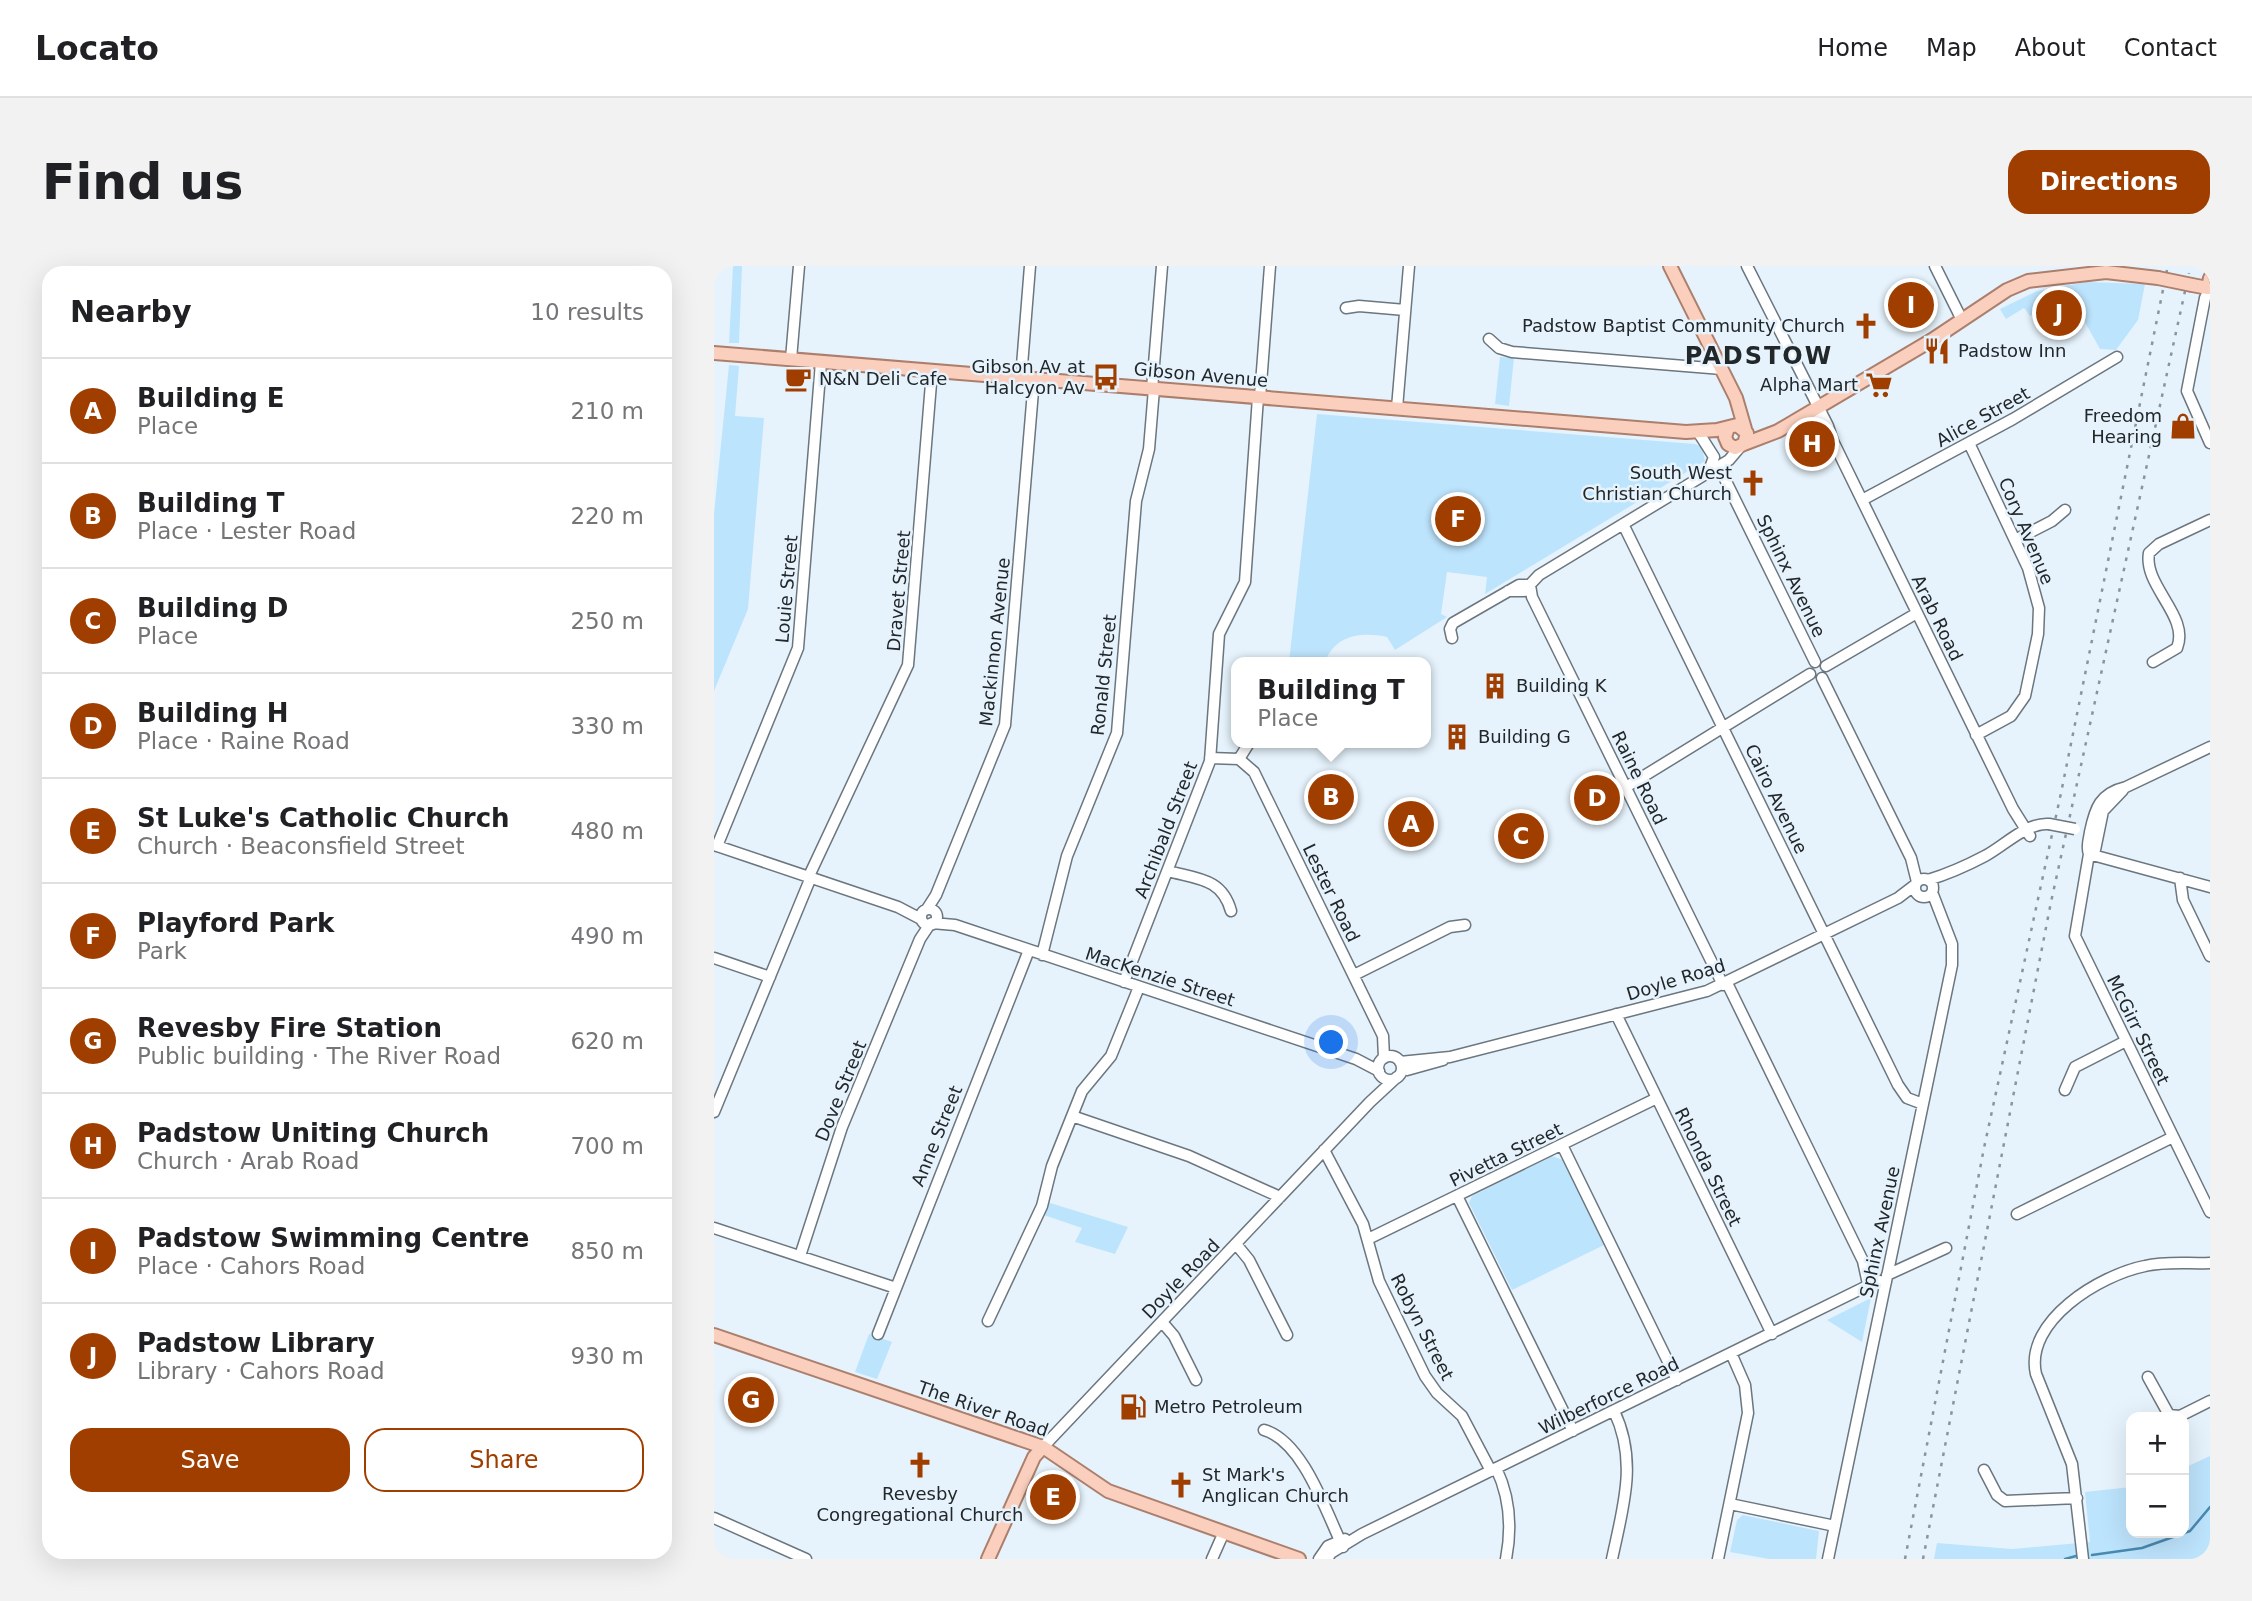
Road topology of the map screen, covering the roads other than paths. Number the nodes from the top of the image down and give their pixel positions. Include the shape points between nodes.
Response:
1 (799, 266) edge
2 (1030, 266) edge
3 (1162, 266) edge
4 (1270, 266) edge
5 (1409, 266) edge
6 (1670, 266) edge
7 (1747, 266) edge
8 (1935, 266) edge
9 (2068, 270) edge
10 (2049, 274) edge
11 (2209, 285) edge
12 (1346, 308) dead end
13 (2210, 309) edge
14 (1405, 310) junction
15 (1962, 320) junction
16 (2199, 327) junction
17 (1489, 339) dead end
18 (714, 353) edge
19 (2117, 357) dead end
20 (791, 359) junction
21 (821, 362) junction
22 (1722, 369) junction
23 (932, 371) junction
24 (1028, 379) junction
25 (1153, 389) junction
26 (1259, 397) junction
27 (1397, 408) junction
28 (1817, 408) junction
29 (1686, 432) junction
30 (1700, 435) junction
31 (1736, 437) junction
32 (1969, 443) junction
33 (2210, 443) edge
34 (1719, 467) junction
35 (1708, 473) junction
36 (1862, 500) junction
37 (2065, 510) dead end
38 (2210, 520) edge
39 (1623, 524) junction
40 (2015, 540) junction
41 (1530, 585) junction
42 (1917, 613) junction
43 (1452, 638) dead end
44 (2153, 662) dead end
45 (1821, 664) junction
46 (1811, 674) junction
47 (1822, 678) junction
48 (1724, 728) junction
49 (1976, 735) junction
50 (2210, 747) edge
51 (1246, 748) edge
52 (1210, 758) junction
53 (1239, 759) junction
54 (1626, 787) junction
55 (2094, 833) junction
56 (2026, 835) junction
57 (716, 846) edge
58 (2089, 854) junction
59 (1168, 871) junction
60 (810, 877) junction
61 (2180, 878) junction
62 (1924, 887) junction
63 (2210, 887) edge
64 (1231, 911) dead end
65 (928, 916) junction
66 (1465, 925) dead end
67 (1825, 935) junction
68 (1029, 950) junction
69 (1042, 955) junction
70 (2210, 957) edge
71 (714, 958) edge
72 (1354, 975) junction
73 (770, 976) junction
74 (1124, 982) junction
75 (1725, 984) junction
76 (1139, 987) junction
77 (1616, 1014) junction
78 (1383, 1036) junction
79 (2126, 1041) junction
80 (1356, 1059) junction
81 (1383, 1059) junction
82 (1399, 1068) junction
83 (1380, 1073) junction
84 (2065, 1090) dead end
85 (1657, 1098) junction
86 (1924, 1100) junction
87 (1370, 1102) junction
88 (714, 1112) edge
89 (1072, 1116) junction
90 (2173, 1137) junction
91 (1562, 1145) junction
92 (1324, 1150) junction
93 (1457, 1196) junction
94 (1280, 1197) junction
95 (2210, 1212) edge
96 (2017, 1214) dead end
97 (714, 1228) edge
98 (1368, 1240) junction
99 (1236, 1244) junction
100 (1945, 1248) dead end
101 (800, 1256) junction
102 (2210, 1263) edge
103 (1886, 1283) junction
104 (1868, 1284) junction
105 (896, 1289) junction
106 (988, 1321) dead end
107 (1162, 1322) junction
108 (878, 1334) dead end
109 (1772, 1334) junction
110 (1287, 1335) dead end
111 (718, 1338) edge
112 (1731, 1353) junction
113 (2148, 1377) dead end
114 (1196, 1380) dead end
115 (1677, 1380) junction
116 (2210, 1401) edge
117 (1612, 1412) junction
118 (1264, 1430) dead end
119 (1573, 1431) junction
120 (1043, 1447) junction
121 (1492, 1470) junction
122 (1984, 1470) dead end
123 (2077, 1499) junction
124 (1730, 1504) junction
125 (714, 1518) edge
126 (1835, 1526) junction
127 (1224, 1532) junction
128 (1341, 1544) junction
129 (2083, 1555) edge
130 (806, 1559) edge
131 (988, 1559) edge
132 (1212, 1559) edge
133 (1299, 1559) edge
134 (1319, 1559) edge
135 (1328, 1559) edge
136 (1506, 1559) edge
137 (1612, 1559) edge
138 (1718, 1559) edge
139 (1828, 1559) edge

1 - 20 street
2 - 24 street, Mackinnon Avenue
3 - 25 street, Ronald Street
4 - 26 street, Archibald Street
5 - 14 street
6 - 22 main road
7 - 28 street, Arab Road
8 - 15 street
9 - 10 main road
9 - 11 main road, bridge
10 - 15 main road via 2013,287
11 - 16 street
12 - 14 street
13 - 16 street
14 - 27 street
15 - 28 main road
16 - 33 street via 2187,391
17 - 22 street via 1512,352
18 - 20 main road, Gibson Avenue
19 - 32 street, Alice Street
20 - 21 main road, Gibson Avenue
21 - 23 main road, Gibson Avenue
21 - 57 street, Louie Street via 797,652
22 - 31 main road via 1736,398
23 - 24 main road, Gibson Avenue
23 - 60 street, Dravet Street via 908,665
24 - 25 main road, Gibson Avenue
24 - 65 street, Mackinnon Avenue via 1006,717
25 - 26 main road, Gibson Avenue
25 - 69 street, Ronald Street via 1149,449 1136,501 1117,733 1065,860
26 - 27 main road, Gibson Avenue
26 - 52 street, Archibald Street via 1245,586 1219,634
27 - 29 main road, Gibson Avenue
28 - 31 main road via 1773,434
28 - 36 street, Arab Road
29 - 30 main road, Gibson Avenue
29 - 31 main road, Gibson Avenue
30 - 31 main road, Gibson Avenue
30 - 35 street via 1714,457
31 - 34 street via 1732,458
32 - 36 street, Alice Street
32 - 40 street, Cory Avenue
34 - 35 street
34 - 45 street, Sphinx Avenue
35 - 39 street
36 - 42 street, Arab Road
37 - 40 street via 2052,522
38 - 44 street via 2149,553 2149,569 2180,634 2177,648
39 - 41 street
39 - 48 street, Cairo Avenue
40 - 49 street, Cory Avenue via 2037,594 2036,647 2022,703 2004,722
41 - 43 street via 1524,582 1454,623
41 - 54 street, Raine Road
42 - 45 street
42 - 49 street, Arab Road
45 - 46 street via 1810,668
45 - 47 street
46 - 47 street
46 - 48 street
47 - 62 street
48 - 54 street
48 - 67 street, Cairo Avenue
49 - 56 street, Arab Road
50 - 55 street via 2113,790 2101,800
51 - 53 street
52 - 53 street
52 - 59 street, Archibald Street
53 - 72 street, Lester Road via 1256,776
54 - 75 street, Raine Road
55 - 56 street, Doyle Road, bridge via 2038,824
55 - 58 street
56 - 62 street, Doyle Road
57 - 60 street, MacKenzie Street
58 - 61 street
58 - 79 street, McGirr Street via 2075,936
59 - 64 street via 1219,887
59 - 74 street, Archibald Street
60 - 65 street, MacKenzie Street
60 - 73 street, Dravet Street
61 - 63 street
61 - 70 street via 2183,900
62 - 67 street, Doyle Road
62 - 86 street, Sphinx Avenue via 1952,944 1953,960
65 - 68 street, MacKenzie Street
65 - 101 street, Dove Street via 842,1128
66 - 72 street
67 - 75 street, Doyle Road
67 - 86 street, Cairo Avenue via 1900,1088
68 - 69 street, MacKenzie Street
68 - 105 street, Anne Street
69 - 74 street, MacKenzie Street
71 - 73 street
72 - 78 street, Lester Road
73 - 88 street, Dravet Street
74 - 76 street, MacKenzie Street
75 - 77 street, Doyle Road
75 - 104 street, Raine Road via 1863,1261
76 - 80 street, MacKenzie Street
76 - 89 street via 1111,1056 1085,1086
77 - 82 street, Doyle Road
77 - 85 street, Rhonda Street
78 - 81 street, Lester Road
78 - 82 street, Lester Road
79 - 84 street via 2075,1067
79 - 90 street, McGirr Street
80 - 81 street, MacKenzie Street
80 - 83 street, MacKenzie Street
81 - 82 street, MacKenzie Street via 1392,1056
81 - 83 street, Lester Road
82 - 83 street, MacKenzie Street via 1388,1079
82 - 87 street, Doyle Road
83 - 87 street, Doyle Road
85 - 91 street, Pivetta Street
85 - 109 street, Rhonda Street
86 - 103 street, Sphinx Avenue
87 - 92 street, Doyle Road
89 - 94 street via 1189,1156
89 - 106 street via 1042,1206
90 - 95 street, McGirr Street
90 - 96 street
91 - 93 street, Pivetta Street
91 - 115 street
92 - 94 street, Doyle Road
92 - 98 street, Robyn Street
93 - 98 street, Pivetta Street
93 - 119 street
94 - 99 street, Doyle Road
97 - 101 street
98 - 121 street, Robyn Street via 1379,1281 1425,1376 1462,1416
99 - 107 street, Doyle Road
99 - 110 street via 1249,1260
100 - 103 street, Wilberforce Road
101 - 105 street
102 - 123 street via 2149,1265 2114,1275 2082,1295 2041,1333 2035,1369 2069,1454
103 - 104 street, Wilberforce Road via 1873,1280
103 - 126 street, Sphinx Avenue
104 - 109 street, Wilberforce Road
105 - 108 street, Anne Street
107 - 114 street
107 - 120 street, Doyle Road
109 - 112 street, Wilberforce Road
111 - 120 main road, The River Road
112 - 115 street, Wilberforce Road
112 - 124 street via 1745,1385 1748,1413
113 - 116 street via 2169,1415 2180,1416
115 - 117 street, Wilberforce Road
117 - 119 street, Wilberforce Road
117 - 137 street via 1622,1432 1629,1474
118 - 128 street via 1297,1453
119 - 121 street, Wilberforce Road
120 - 127 main road, The River Road via 1108,1491
120 - 131 main road via 1034,1457
121 - 128 street, Wilberforce Road
121 - 136 street, Robyn Street via 1510,1521
122 - 123 street via 1993,1490 2005,1501
123 - 129 street
124 - 126 street
124 - 138 street
125 - 130 street
126 - 139 street, Sphinx Avenue
127 - 132 street
127 - 133 main road, The River Road
128 - 134 street, Wilberforce Road via 1325,1549
128 - 135 street, Wilberforce Road

